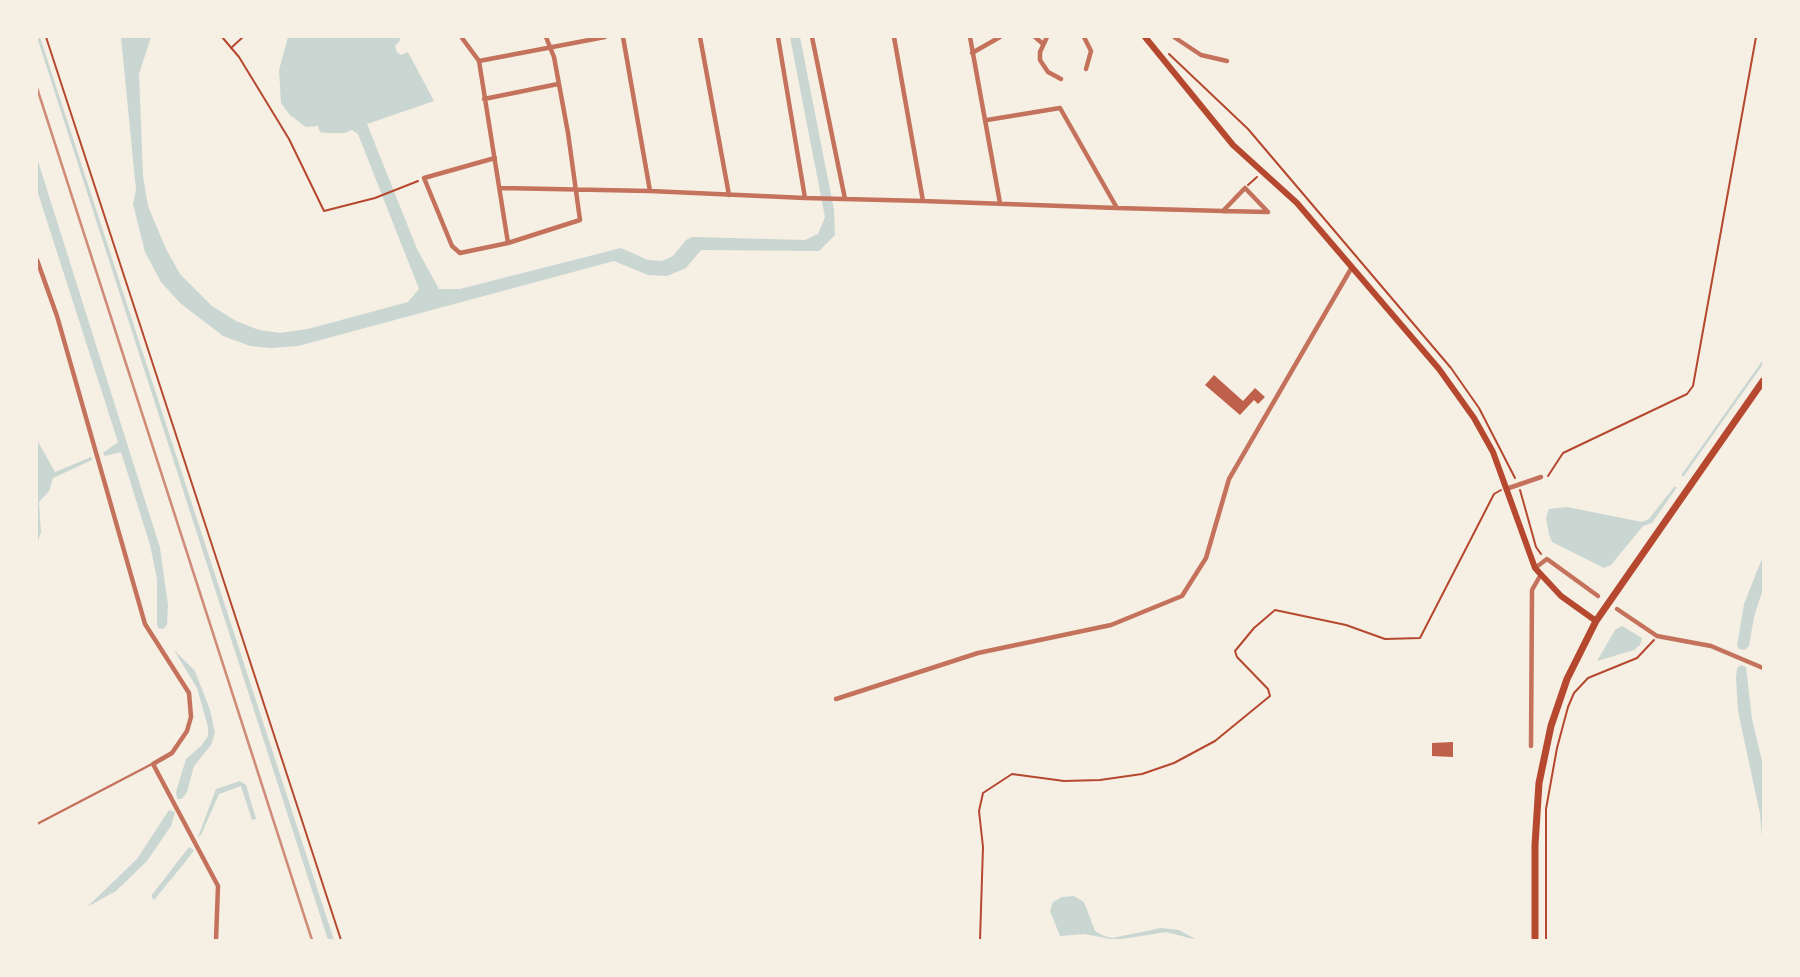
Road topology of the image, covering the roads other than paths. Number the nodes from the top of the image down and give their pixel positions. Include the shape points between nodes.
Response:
1 (546, 37) edge
2 (605, 37) edge
3 (623, 37) edge
4 (700, 37) edge
5 (778, 37) edge
6 (813, 37) edge
7 (894, 37) edge
8 (970, 37) edge
9 (1000, 37) edge
10 (1035, 37) edge
11 (1047, 37) edge
12 (1084, 37) edge
13 (1145, 37) edge
14 (1174, 37) edge
15 (462, 38) edge
16 (1042, 43) junction
17 (551, 47) junction
18 (972, 53) junction
19 (479, 61) junction
20 (1227, 61) dead end
21 (1086, 69) dead end
22 (1062, 79) dead end
23 (558, 84) junction
24 (484, 99) junction
25 (987, 120) junction
26 (495, 158) junction
27 (500, 188) junction
28 (650, 191) junction
29 (578, 192) junction
30 (729, 195) junction
31 (805, 198) junction
32 (845, 199) junction
33 (923, 201) junction
34 (1000, 203) junction
35 (1117, 208) junction
36 (1223, 211) junction
37 (508, 243) junction
38 (37, 260) edge
39 (1352, 267) junction
40 (1763, 381) edge
41 (1541, 477) road end
42 (1509, 488) junction
43 (1535, 568) junction
44 (1540, 576) junction
45 (1598, 596) dead end
46 (1618, 609) dead end
47 (1596, 621) junction
48 (1763, 668) edge
49 (836, 699) dead end
50 (1531, 746) dead end
51 (153, 764) junction
52 (37, 824) edge
53 (216, 940) edge
54 (1535, 940) edge

1 - 17 street
2 - 17 street
3 - 28 street
4 - 30 street
5 - 31 street
6 - 32 street
7 - 33 street
8 - 18 street
9 - 18 street
10 - 16 street
11 - 16 street
12 - 21 street via 1091,51
13 - 39 main road via 1233,145 1297,203
14 - 20 street via 1202,55
15 - 19 street
16 - 22 street via 1043,66
17 - 19 street
17 - 23 street
18 - 25 street
19 - 24 street
23 - 24 street
23 - 29 street
24 - 26 street
25 - 34 street
25 - 35 street via 1060,108
26 - 27 street
26 - 37 street via 424,178 452,246 460,253
27 - 29 street
27 - 37 street
28 - 29 street
28 - 30 street
29 - 37 street via 580,220
30 - 31 street
31 - 32 street
32 - 33 street
33 - 34 street
34 - 35 street
35 - 36 street
36 - 36 street via 1245,188 1268,212 1256,212
38 - 51 street via 145,624 189,693 187,731 172,752
39 - 42 main road via 1458,394
39 - 49 street via 1229,478 1206,558 1182,596 1088,632 986,651
40 - 47 main road
41 - 42 street
42 - 43 main road
43 - 44 main road
43 - 45 street via 1547,559
44 - 47 main road
44 - 50 street via 1532,590
46 - 48 street via 1657,636 1718,648
47 - 54 main road via 1567,679 1544,755 1535,845
51 - 52 lane
51 - 53 street via 218,886

